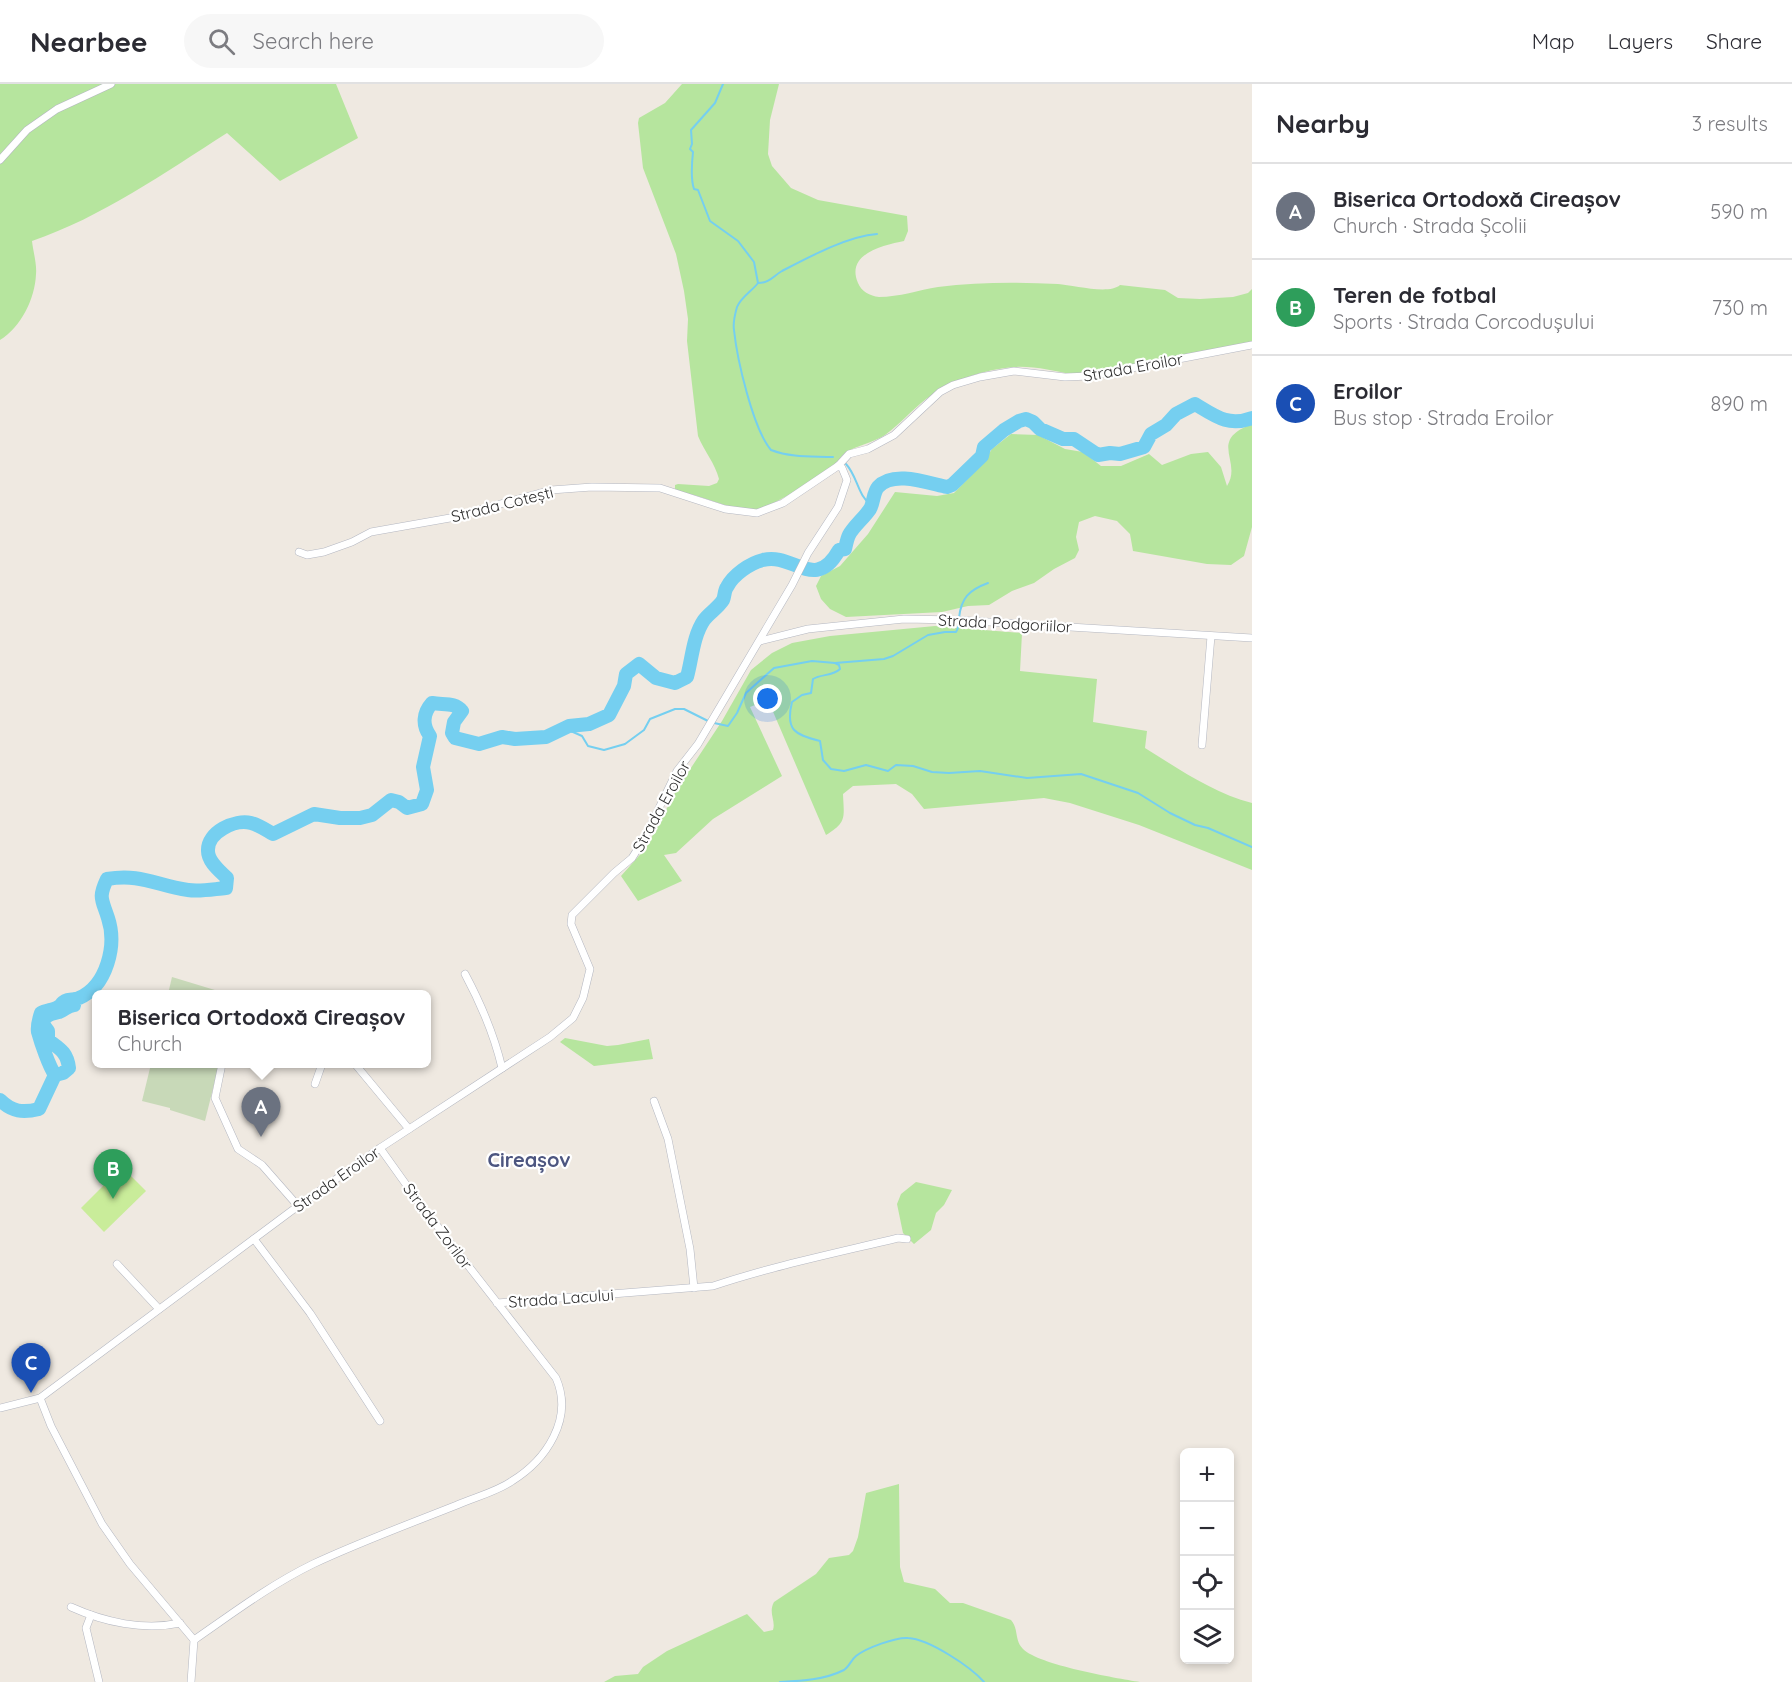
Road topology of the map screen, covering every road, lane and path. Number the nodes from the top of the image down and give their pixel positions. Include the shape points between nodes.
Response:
1 (111, 84) edge
2 (0, 160) edge
3 (1252, 345) edge
4 (838, 466) junction
5 (299, 552) dead end
6 (1211, 636) junction
7 (1252, 638) edge
8 (760, 641) junction
9 (1202, 745) dead end
10 (465, 974) dead end
11 (221, 1068) edge
12 (321, 1068) edge
13 (358, 1068) edge
14 (502, 1068) junction
15 (315, 1084) dead end
16 (654, 1101) dead end
17 (409, 1129) junction
18 (380, 1148) junction
19 (298, 1206) junction
20 (254, 1239) junction
21 (907, 1239) dead end
22 (117, 1264) dead end
23 (694, 1288) junction
24 (497, 1303) junction
25 (159, 1309) junction
26 (40, 1398) junction
27 (0, 1408) edge
28 (380, 1422) dead end
29 (71, 1607) dead end
30 (91, 1615) junction
31 (180, 1623) junction
32 (194, 1640) junction
33 (99, 1682) edge
34 (191, 1682) edge

1 - 2 street via 57,109 27,130
3 - 4 street, Strada Eroilor via 1090,376 1014,371 962,382 940,392 894,435 849,454
4 - 5 street, Strada Cotești via 783,503 757,513 725,509 660,488 551,490 450,518 371,532 324,552
4 - 8 street, Strada Eroilor via 847,480 838,507
6 - 7 street, Strada Podgoriilor
6 - 8 street, Strada Podgoriilor via 904,619 808,629
6 - 9 street
8 - 14 street, Strada Eroilor via 677,771 632,858 572,915 571,924 590,969 573,1018
10 - 14 street via 482,1008
11 - 19 street via 215,1098 238,1149 262,1165
12 - 15 street
13 - 17 street
14 - 17 street, Strada Eroilor
16 - 23 street via 668,1139
17 - 18 street, Strada Eroilor
18 - 19 street, Strada Eroilor
18 - 24 street, Strada Zorilor
19 - 20 street, Strada Eroilor
20 - 25 street, Strada Eroilor
20 - 28 street via 310,1312
21 - 23 street, Strada Lacului
22 - 25 street
23 - 24 street, Strada Lacului
24 - 32 street, Strada Lacului via 561,1389 557,1429 540,1458 510,1482 276,1582
25 - 26 street, Strada Eroilor
26 - 27 street, Strada Eroilor
26 - 31 street via 102,1524
29 - 30 street
30 - 31 street via 142,1625
30 - 33 street via 86,1628
31 - 32 street
32 - 34 street

